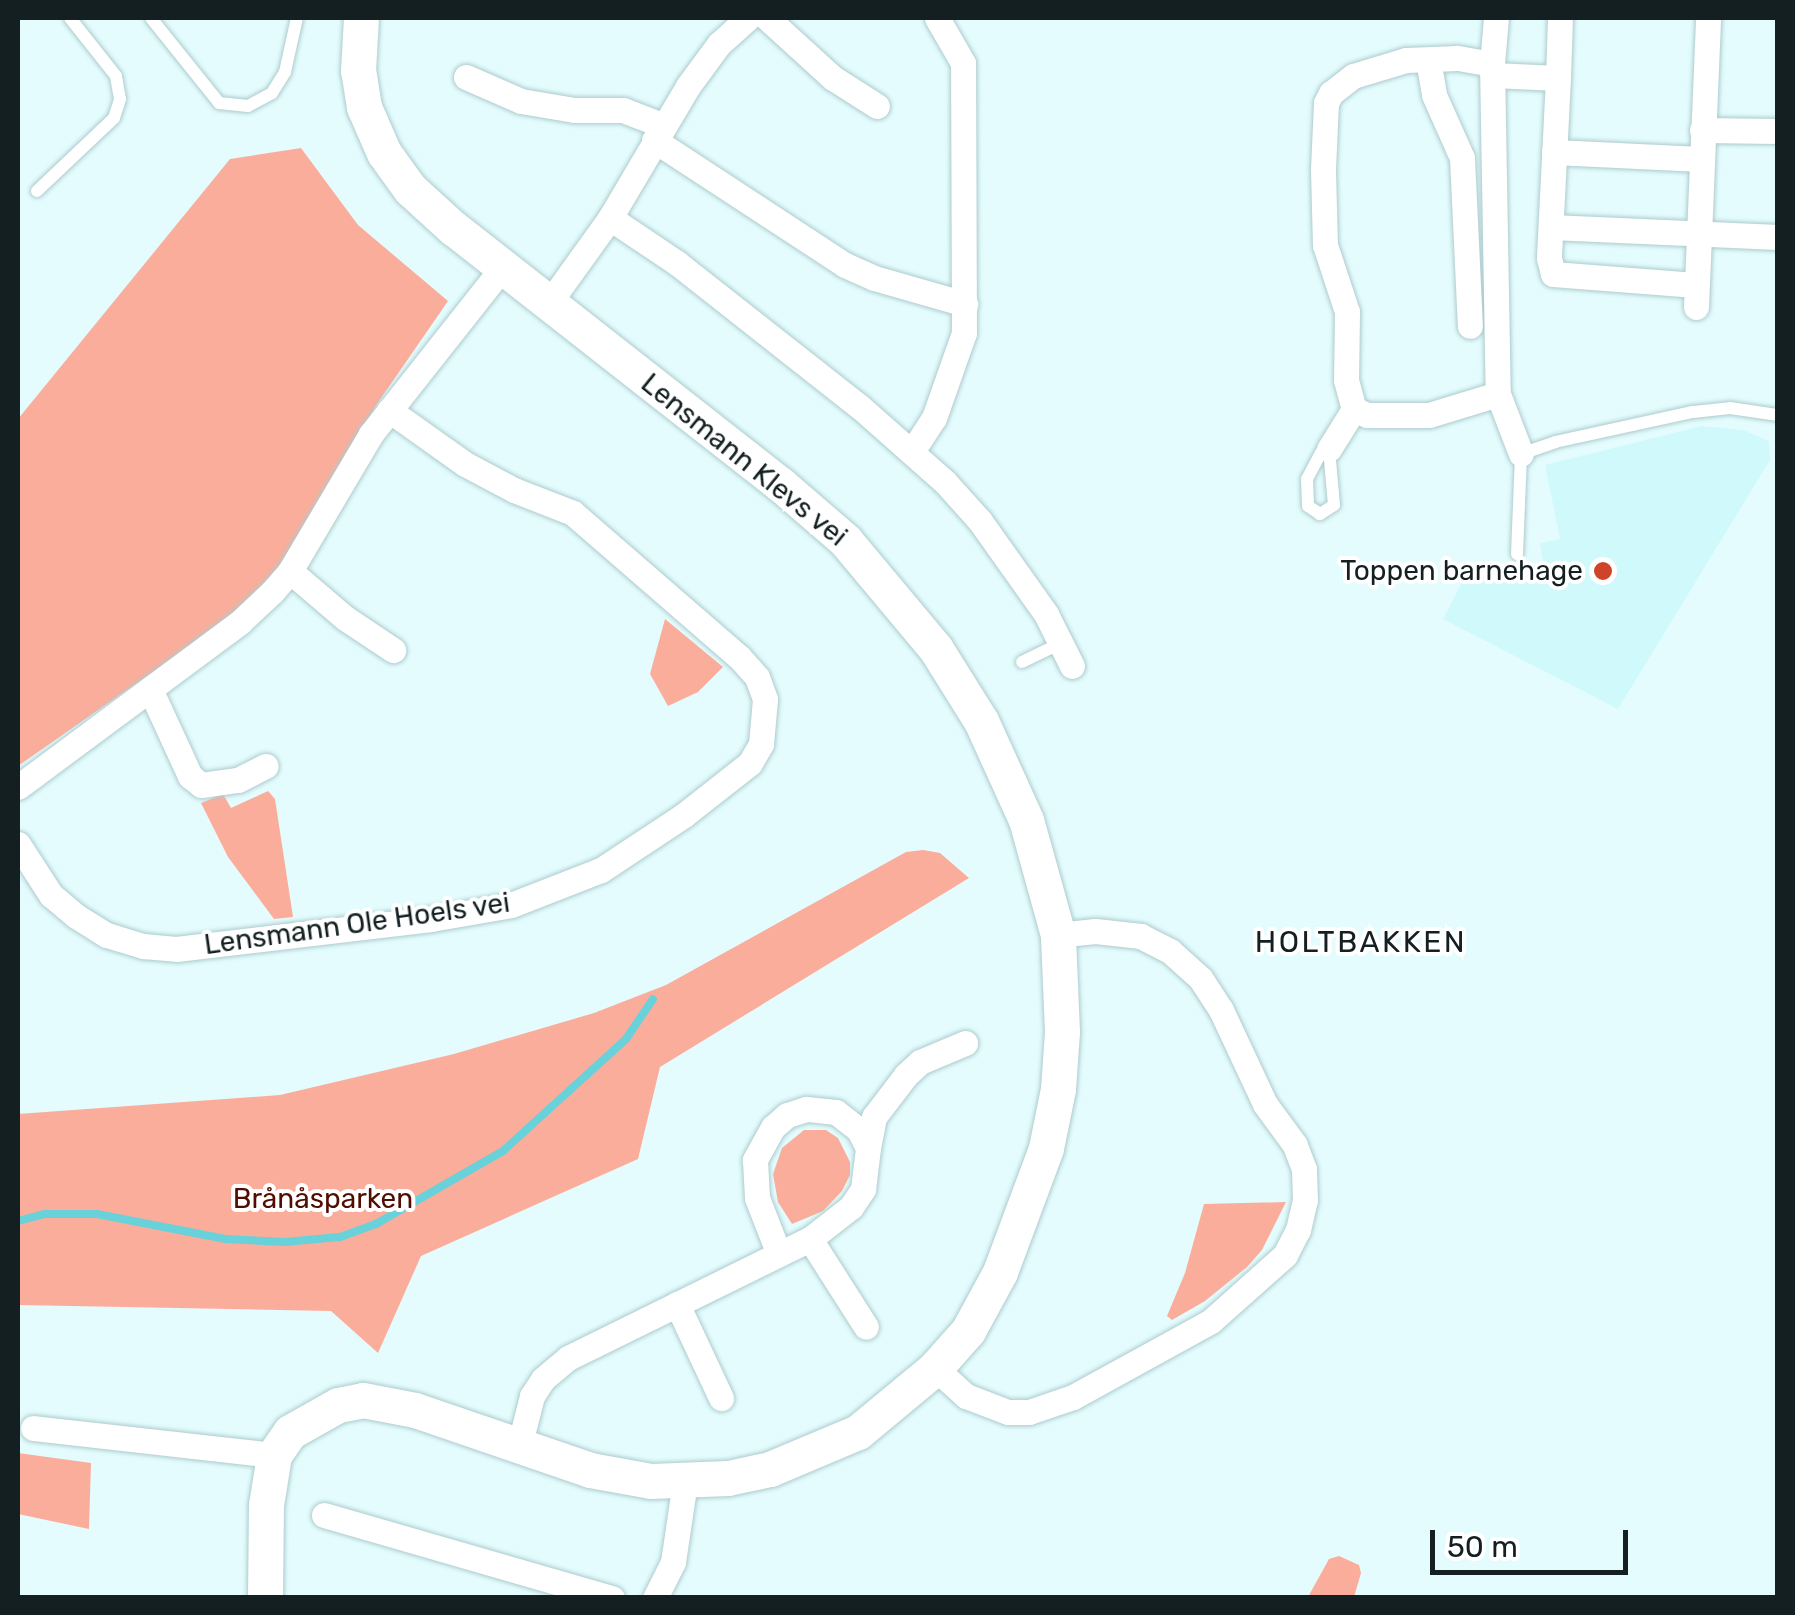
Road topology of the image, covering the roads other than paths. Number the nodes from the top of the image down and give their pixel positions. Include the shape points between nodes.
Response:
1 (70, 18) edge
2 (150, 18) edge
3 (296, 18) edge
4 (361, 18) edge
5 (748, 18) edge
6 (767, 18) edge
7 (1496, 18) edge
8 (1560, 18) edge
9 (1708, 18) edge
10 (942, 19) edge
11 (1428, 60) junction
12 (1492, 69) junction
13 (466, 77) dead end
14 (1558, 78) junction
15 (877, 106) dead end
16 (1702, 130) junction
17 (658, 132) junction
18 (1778, 132) edge
19 (1554, 152) junction
20 (1701, 160) junction
21 (37, 191) dead end
22 (610, 218) junction
23 (1551, 227) junction
24 (1698, 235) junction
25 (1778, 238) edge
26 (502, 266) junction
27 (550, 303) junction
28 (965, 304) junction
29 (1470, 326) dead end
30 (1498, 394) junction
31 (1354, 409) junction
32 (390, 410) junction
33 (1778, 415) edge
34 (1329, 449) dead end
35 (912, 450) junction
36 (1521, 454) junction
37 (1517, 554) dead end
38 (290, 571) junction
39 (393, 650) dead end
40 (1067, 654) joint
41 (1022, 662) dead end
42 (150, 689) junction
43 (266, 766) dead end
44 (18, 786) edge
45 (18, 844) edge
46 (1058, 935) junction
47 (965, 1043) dead end
48 (868, 1148) junction
49 (810, 1240) junction
50 (778, 1252) junction
51 (677, 1304) junction
52 (866, 1328) dead end
53 (936, 1368) junction
54 (722, 1398) dead end
55 (33, 1428) dead end
56 (519, 1447) junction
57 (274, 1455) junction
58 (684, 1482) junction
59 (324, 1515) dead end
60 (265, 1598) edge
61 (612, 1598) edge
62 (655, 1598) edge

1 - 21 lane via 116,76 120,98 114,118
2 - 3 lane via 219,103 248,106 272,93 286,72
4 - 26 street, Lensmann Klevs vei via 361,90 384,153 410,189
5 - 17 street via 718,44
6 - 15 street via 833,78
7 - 12 street
8 - 14 street
9 - 16 street
10 - 28 street via 963,63
11 - 12 street via 1457,58
11 - 29 street via 1434,95 1462,158
11 - 31 street via 1370,68 1326,103 1325,245 1346,312 1346,380
12 - 14 street
12 - 30 street
13 - 17 street via 521,101 623,110
14 - 19 street
16 - 18 street
16 - 20 street
17 - 22 street
17 - 28 street via 845,265
19 - 20 street
19 - 23 street
20 - 24 street
22 - 27 street
22 - 35 street via 677,263
23 - 24 street
23 - 24 street via 1553,274 1696,296
24 - 25 street
26 - 27 street, Lensmann Klevs vei
26 - 32 street
27 - 46 street, Lensmann Klevs vei via 781,484 886,585 936,649 1005,768
28 - 35 street via 952,374
30 - 31 street via 1429,416 1367,416
30 - 36 street
31 - 34 street
32 - 38 street
32 - 45 street, Lensmann Ole Hoels vei via 476,470 573,512 739,657 757,677 765,700 761,744 750,763 602,870 525,900 446,917 213,945 143,946 107,935 51,896
33 - 36 lane via 1730,408 1693,412
35 - 40 street via 980,521
36 - 37 lane
38 - 39 street
38 - 42 street via 240,622
40 - 41 lane
42 - 43 street via 190,776 201,785 238,780
42 - 44 street
46 - 53 street, Lensmann Klevs vei via 1062,1032 1046,1148 1000,1272 968,1331
46 - 53 street via 1141,936 1170,950 1200,978 1304,1168 1298,1230 1285,1255 1211,1321 1073,1398 1008,1412 966,1396
47 - 48 street via 906,1075 874,1117
48 - 49 street via 864,1189
48 - 50 street via 859,1130 836,1112 806,1109 773,1127 755,1160 754,1180
49 - 50 street
49 - 52 street
50 - 51 street
51 - 54 street
51 - 56 street via 568,1358 543,1378
53 - 58 street, Lensmann Klevs vei via 858,1432 810,1456
55 - 57 street
56 - 57 street, Lensmann Klevs vei via 416,1410 363,1400 310,1417
56 - 58 street, Lensmann Klevs vei via 616,1476
57 - 60 street
58 - 62 street via 673,1562
59 - 61 street

